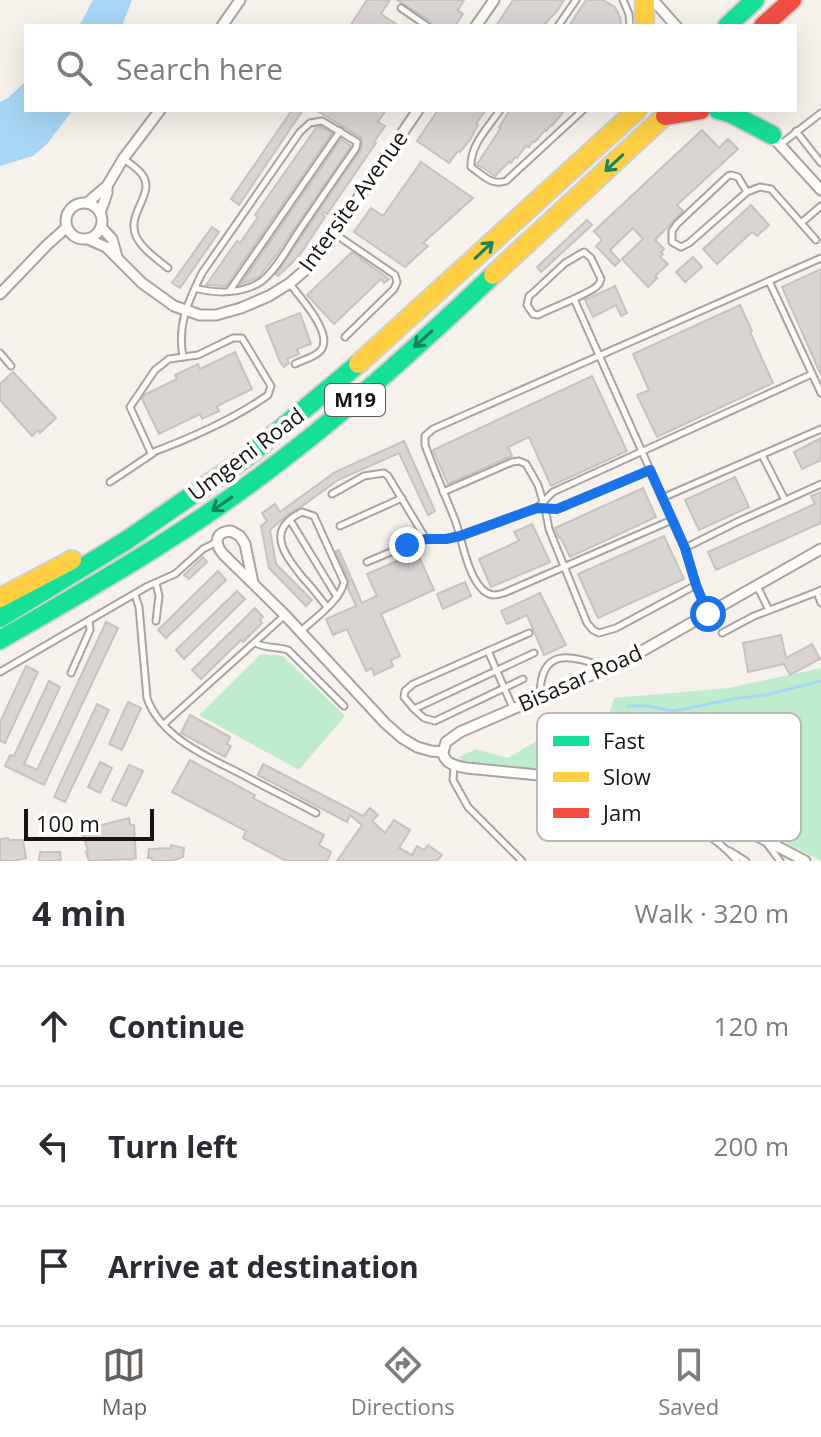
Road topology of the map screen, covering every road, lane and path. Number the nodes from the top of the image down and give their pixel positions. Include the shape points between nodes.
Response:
1 (240, 0) edge
2 (494, 0) edge
3 (576, 0) edge
4 (623, 0) edge
5 (645, 0) edge
6 (653, 0) edge
7 (755, 0) edge
8 (792, 0) edge
9 (401, 8) dead end
10 (223, 24) edge
11 (424, 24) edge
12 (477, 24) edge
13 (559, 24) edge
14 (630, 24) edge
15 (644, 24) edge
16 (674, 24) edge
17 (729, 24) edge
18 (765, 24) edge
19 (158, 112) edge
20 (417, 112) edge
21 (499, 112) edge
22 (581, 112) edge
23 (619, 112) edge
24 (635, 112) edge
25 (726, 112) edge
26 (752, 112) edge
27 (668, 113) edge
28 (821, 113) edge
29 (340, 131) junction
30 (796, 131) junction
31 (776, 140) junction
32 (589, 154) junction
33 (123, 159) junction
34 (821, 163) edge
35 (107, 186) junction
36 (821, 190) edge
37 (747, 192) junction
38 (87, 203) junction
39 (821, 206) edge
40 (100, 213) junction
41 (801, 223) junction
42 (101, 227) junction
43 (66, 228) junction
44 (334, 233) junction
45 (88, 239) junction
46 (816, 240) dead end
47 (117, 257) junction
48 (821, 258) edge
49 (168, 268) dead end
50 (769, 281) junction
51 (290, 283) junction
52 (195, 288) junction
53 (229, 291) junction
54 (0, 294) edge
55 (574, 299) junction
56 (186, 311) junction
57 (345, 337) dead end
58 (0, 353) edge
59 (599, 355) junction
60 (183, 357) junction
61 (295, 364) dead end
62 (11, 366) dead end
63 (812, 374) junction
64 (821, 393) edge
65 (821, 429) edge
66 (260, 445) junction
67 (151, 453) junction
68 (641, 453) junction
69 (762, 455) junction
70 (650, 470) junction
71 (110, 482) dead end
72 (821, 484) edge
73 (443, 492) junction
74 (332, 494) dead end
75 (402, 498) junction
76 (662, 498) junction
77 (785, 500) junction
78 (544, 505) junction
79 (290, 520) junction
80 (672, 520) junction
81 (340, 526) dead end
82 (460, 536) junction
83 (426, 539) junction
84 (217, 542) junction
85 (685, 548) junction
86 (821, 549) edge
87 (367, 562) dead end
88 (563, 567) junction
89 (156, 583) junction
90 (253, 583) junction
91 (696, 585) junction
92 (757, 585) junction
93 (819, 591) edge
94 (135, 595) junction
95 (337, 597) junction
96 (0, 598) edge
97 (821, 603) edge
98 (327, 607) junction
99 (769, 610) junction
100 (708, 614) junction
101 (285, 615) junction
102 (89, 620) junction
103 (156, 621) dead end
104 (301, 631) junction
105 (529, 633) dead end
106 (722, 633) dead end
107 (2, 634) edge
108 (256, 643) junction
109 (488, 651) junction
110 (534, 653) dead end
111 (607, 667) junction
112 (497, 671) junction
113 (0, 672) edge
114 (71, 673) dead end
115 (523, 679) dead end
116 (504, 688) junction
117 (540, 697) junction
118 (344, 706) dead end
119 (414, 709) junction
120 (513, 709) junction
121 (164, 724) junction
122 (443, 752) junction
123 (454, 765) junction
124 (537, 776) edge
125 (316, 813) dead end
126 (717, 841) edge
127 (763, 841) edge
128 (767, 841) edge
129 (729, 851) junction
130 (522, 861) edge
131 (737, 861) edge
132 (746, 861) edge
133 (780, 861) edge
134 (805, 861) edge

1 - 10 street
2 - 12 street
3 - 13 lane
4 - 14 lane
5 - 15 highway
6 - 16 street
7 - 17 highway
8 - 18 highway
9 - 11 lane
19 - 33 street
20 - 44 street, Intersite Avenue
21 - 22 lane via 471,155 471,167 498,184
23 - 32 highway
24 - 32 highway, Umgeni Road / M19
25 - 31 highway
26 - 31 street
27 -> 107 highway, Umgeni Road / M19 via 312,436 151,551
28 - 30 lane
29 - 52 lane via 313,121 300,132
29 - 53 lane
29 - 53 lane via 358,145 286,251 260,282
30 - 31 lane
30 - 34 lane
31 - 36 street
66 -> 32 highway, Umgeni Road / M19 via 337,383
33 - 35 street
33 - 49 lane via 146,179 133,223 136,236
35 - 38 street
35 - 40 street
37 - 37 lane via 689,243 681,247 672,242 677,224 728,176 738,177
37 - 41 lane via 771,189
38 - 40 street
38 - 43 street via 71,207
39 - 41 lane
40 - 42 street
41 - 46 lane
42 - 45 street
42 - 47 street, Intersite Avenue via 112,239
43 - 45 street via 78,239
43 - 54 street
44 - 51 street, Intersite Avenue
44 - 57 lane via 395,275 397,282
45 - 47 street, Intersite Avenue
47 - 56 street, Intersite Avenue via 142,283
48 - 50 lane
50 - 59 lane
50 - 63 lane
51 - 56 street, Intersite Avenue via 216,315
51 - 61 lane via 319,324 324,341 318,353
52 - 53 lane
52 - 56 lane
55 - 55 lane via 538,315 527,305 529,296 584,252 600,283
55 - 59 lane
56 - 60 lane via 180,333
58 - 62 lane
59 - 68 lane
59 - 73 lane via 428,433 425,445
60 - 67 lane via 172,357 158,367 131,403
60 - 67 lane via 239,337 271,391 227,419
63 - 64 lane
63 - 68 lane
65 - 69 lane
66 - 96 highway via 88,551
66 - 107 highway, Umgeni Road / M19
67 - 71 lane
68 - 70 lane
68 - 78 lane via 553,492
69 - 76 lane
69 - 77 lane
70 - 76 lane
70 - 78 lane via 557,509
72 - 77 lane
73 - 78 lane via 519,461 529,467
73 - 82 lane
74 - 75 lane via 380,472
75 - 81 lane
75 - 83 lane
76 - 80 lane
77 - 85 lane
78 - 82 lane
78 - 88 lane
79 - 95 lane
79 - 95 lane via 302,512 314,516 344,582
79 - 98 lane via 280,538 282,549
80 - 85 lane
80 - 88 lane
82 - 83 lane
82 - 88 lane via 478,584 494,596
83 - 87 lane
84 - 89 lane
84 - 90 street
84 - 90 street via 227,531 240,536
85 - 91 lane
86 - 92 street, Bisasar Road
88 - 91 lane via 587,623 599,633
89 - 94 lane
89 - 103 lane
90 - 101 street
91 - 100 lane
92 - 99 lane
92 - 100 street, Bisasar Road
93 - 97 lane
93 - 99 lane
94 - 102 lane
94 - 121 lane via 147,698
95 - 98 lane
98 - 104 lane
99 - 106 lane
100 - 111 street, Bisasar Road
101 - 104 street
101 - 108 lane
102 - 113 lane
102 - 114 lane via 90,630
104 - 122 street via 402,738
105 - 109 lane
108 - 118 lane via 288,650
108 - 121 lane
109 - 112 lane
109 - 119 lane via 407,688 404,697
110 - 112 lane
111 - 117 street, Bisasar Road
111 - 117 lane via 558,658 543,674
112 - 116 lane
112 - 119 lane
115 - 116 lane
116 - 119 lane via 435,721
116 - 120 lane
117 - 120 street, Bisasar Road
120 - 122 street, Bisasar Road via 450,737
121 - 125 lane via 193,749
122 - 123 street
123 - 124 street
123 - 130 lane via 453,780 468,807
126 - 129 lane
127 - 133 lane
128 - 134 street
129 - 131 lane
129 - 132 lane

